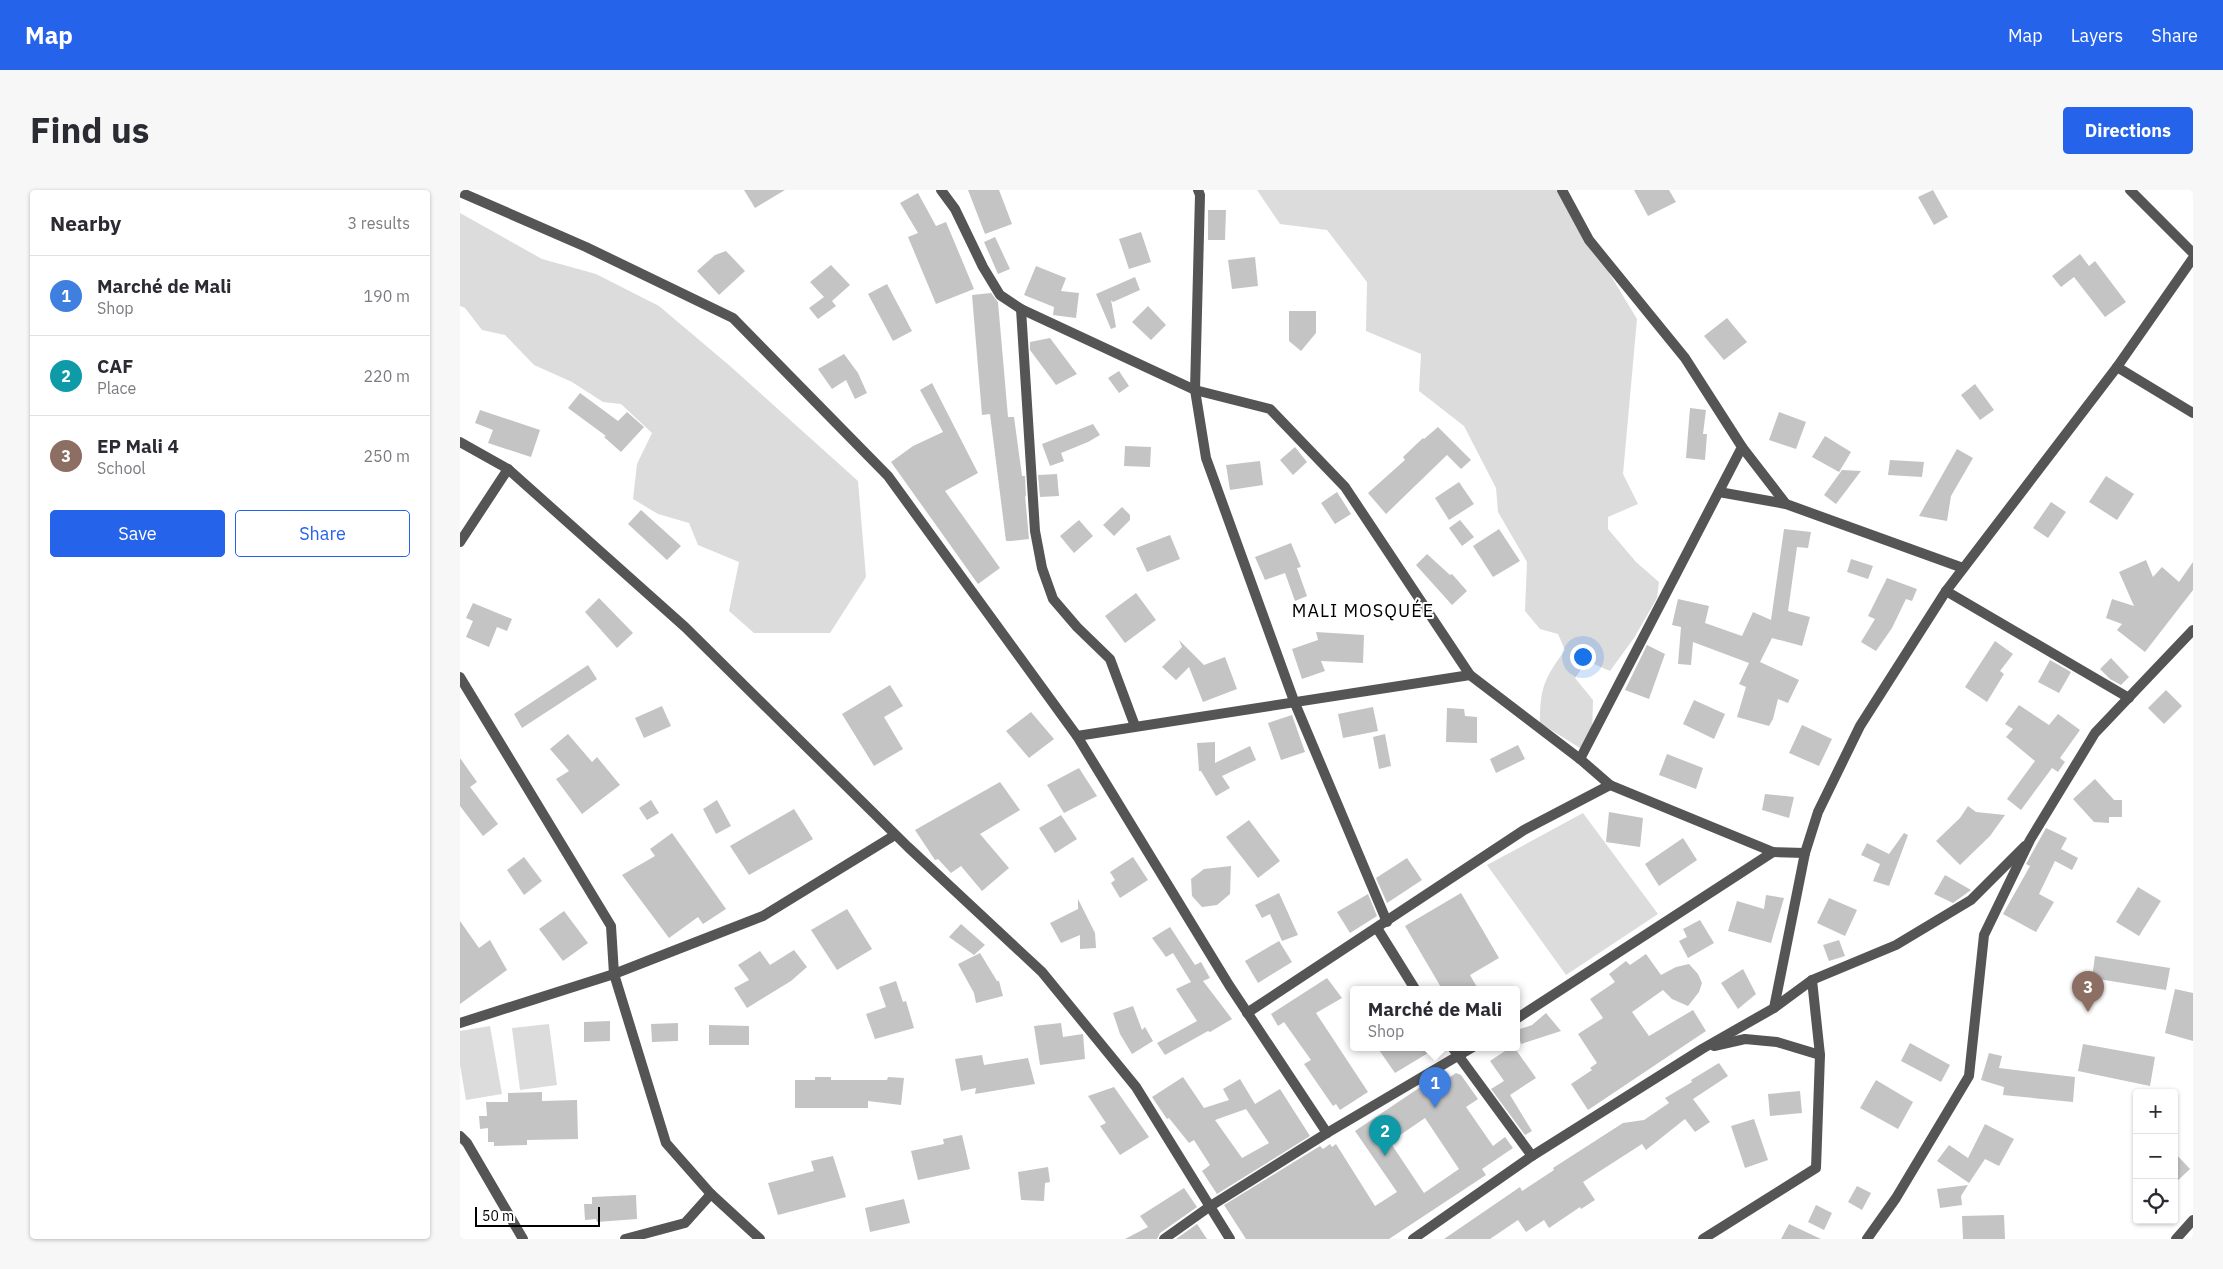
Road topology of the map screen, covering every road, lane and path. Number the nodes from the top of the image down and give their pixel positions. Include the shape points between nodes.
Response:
1 (941, 190) edge
2 (1198, 190) edge
3 (1562, 190) edge
4 (2130, 190) edge
5 (460, 192) edge
6 (2193, 253) edge
7 (2193, 258) edge
8 (1021, 309) junction
9 (2117, 367) junction
10 (1195, 390) junction
11 (2193, 412) edge
12 (460, 442) edge
13 (1742, 448) junction
14 (508, 469) junction
15 (1719, 492) junction
16 (1786, 504) junction
17 (460, 542) edge
18 (1963, 568) junction
19 (1946, 591) junction
20 (2193, 630) edge
21 (1470, 675) junction
22 (460, 677) edge
23 (2129, 698) junction
24 (1294, 701) junction
25 (1135, 726) junction
26 (1078, 736) junction
27 (1580, 759) junction
28 (1610, 785) junction
29 (895, 835) junction
30 (2030, 840) junction
31 (1773, 852) junction
32 (1806, 853) junction
33 (1386, 922) junction
34 (1377, 928) junction
35 (614, 974) junction
36 (1812, 980) junction
37 (1413, 986) edge
38 (1774, 1008) junction
39 (1248, 1013) junction
40 (1520, 1016) edge
41 (460, 1023) edge
42 (1702, 1049) junction
43 (1454, 1051) edge
44 (1467, 1051) edge
45 (1820, 1055) junction
46 (1458, 1057) junction
47 (1327, 1133) junction
48 (460, 1136) edge
49 (1532, 1156) junction
50 (711, 1194) junction
51 (1209, 1207) junction
52 (2193, 1220) edge
53 (523, 1239) edge
54 (624, 1239) edge
55 (760, 1239) edge
56 (1164, 1239) edge
57 (1230, 1239) edge
58 (1414, 1239) edge
59 (1703, 1239) edge
60 (1867, 1239) edge
61 (2176, 1239) edge

1 - 8 street via 955,209 1000,295
2 - 10 street
3 - 13 street via 1589,240 1685,358
4 - 6 street
5 - 26 street via 586,247 733,318 888,476
7 - 9 street
8 - 10 street
8 - 25 street via 1035,531 1042,568 1053,599 1110,660
9 - 11 street
9 - 18 street
10 - 21 street via 1270,408 1345,487
10 - 24 street via 1206,458
12 - 14 street
13 - 15 street
13 - 16 street
14 - 17 street
14 - 29 street via 685,627
15 - 16 street
15 - 27 street
16 - 18 street
18 - 19 street
19 - 23 street
19 - 32 street via 1860,726 1818,812
20 - 23 street
21 - 24 street
21 - 27 street
22 - 35 street via 611,926
23 - 30 street via 2096,733
24 - 25 street
24 - 33 street
25 - 26 street
26 - 39 street
27 - 28 street
28 - 31 street
28 - 33 street via 1524,830
29 - 35 street via 763,916
29 - 51 street via 1042,972 1136,1087
30 - 36 street via 1971,900 1896,945
30 - 60 street via 1984,935 1969,1076 1896,1198
31 - 32 street
31 - 40 street
32 - 38 street
33 - 34 street
34 - 37 street
34 - 39 street
35 - 41 street
35 - 50 street via 666,1143
36 - 38 street
36 - 45 street
38 - 42 street
39 - 47 street
42 - 45 street via 1745,1039 1777,1042
42 - 49 street
43 - 46 street
44 - 46 street
45 - 59 street via 1816,1168
46 - 47 street
46 - 49 street
47 - 51 street
48 - 53 street
49 - 58 street
50 - 54 street via 686,1223
50 - 55 street
51 - 56 street
51 - 57 street
52 - 61 street

